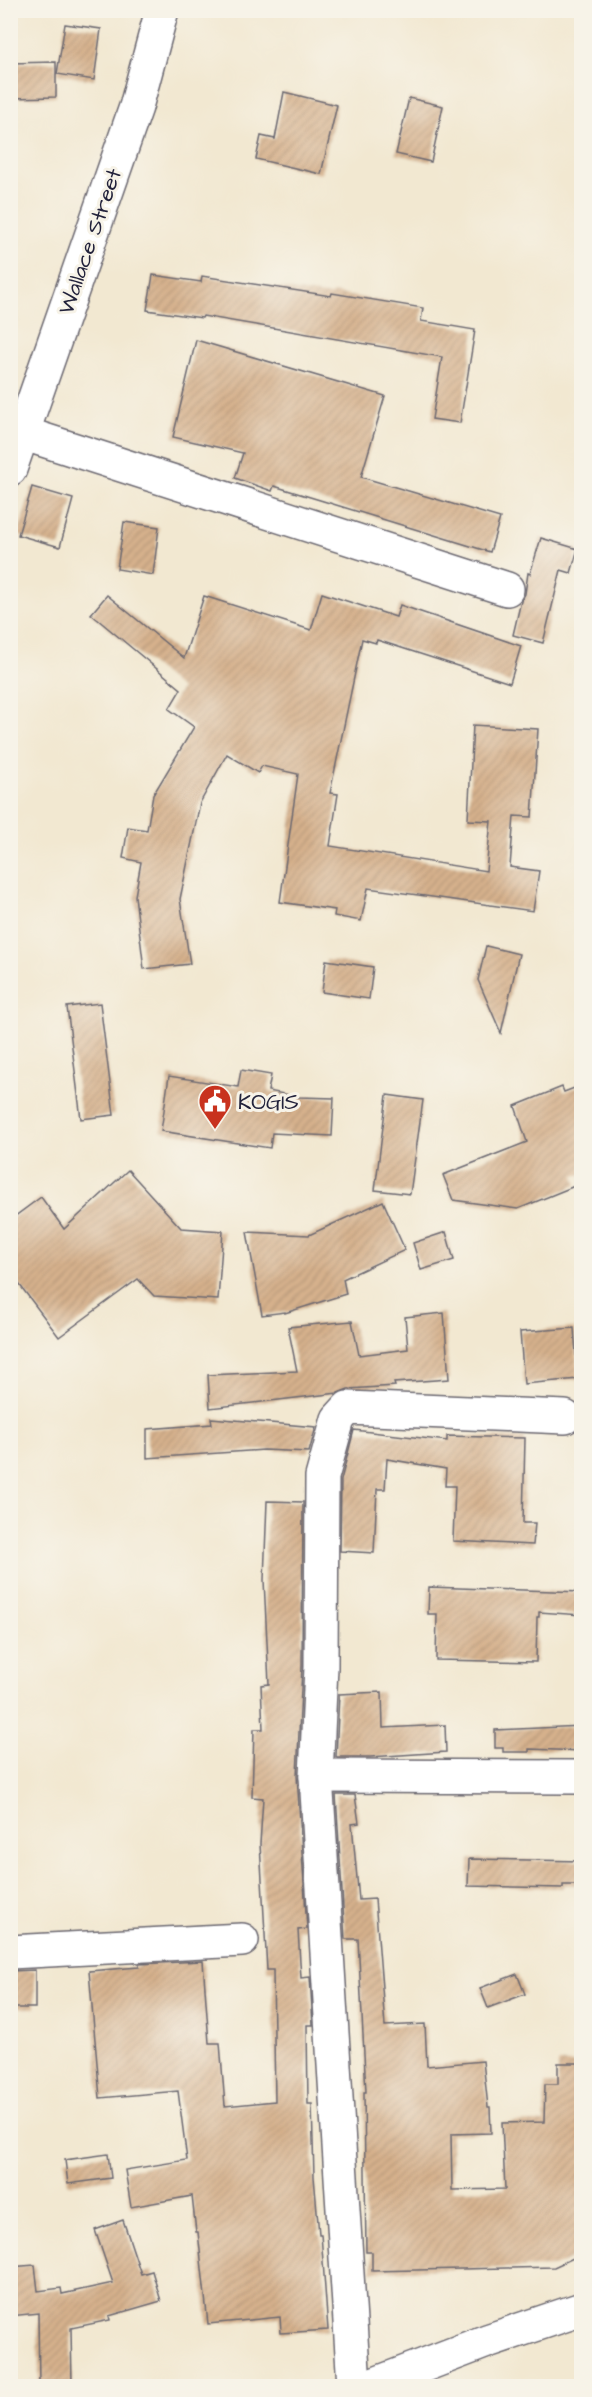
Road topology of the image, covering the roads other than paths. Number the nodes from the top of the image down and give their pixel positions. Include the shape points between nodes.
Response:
1 (162, 10) edge
2 (22, 433) junction
3 (10, 469) edge
4 (507, 589) dead end
5 (565, 1417) dead end
6 (316, 1776) junction
7 (582, 1777) edge
8 (242, 1940) dead end
9 (10, 1952) edge
10 (582, 2309) edge
11 (354, 2386) edge
12 (370, 2386) edge

1 - 2 street, Wallace Street via 136,106
2 - 3 street, Wallace Street
2 - 4 street
5 - 6 street via 348,1408 338,1419 322,1477
6 - 7 street
6 - 11 street
8 - 9 street
10 - 12 street

